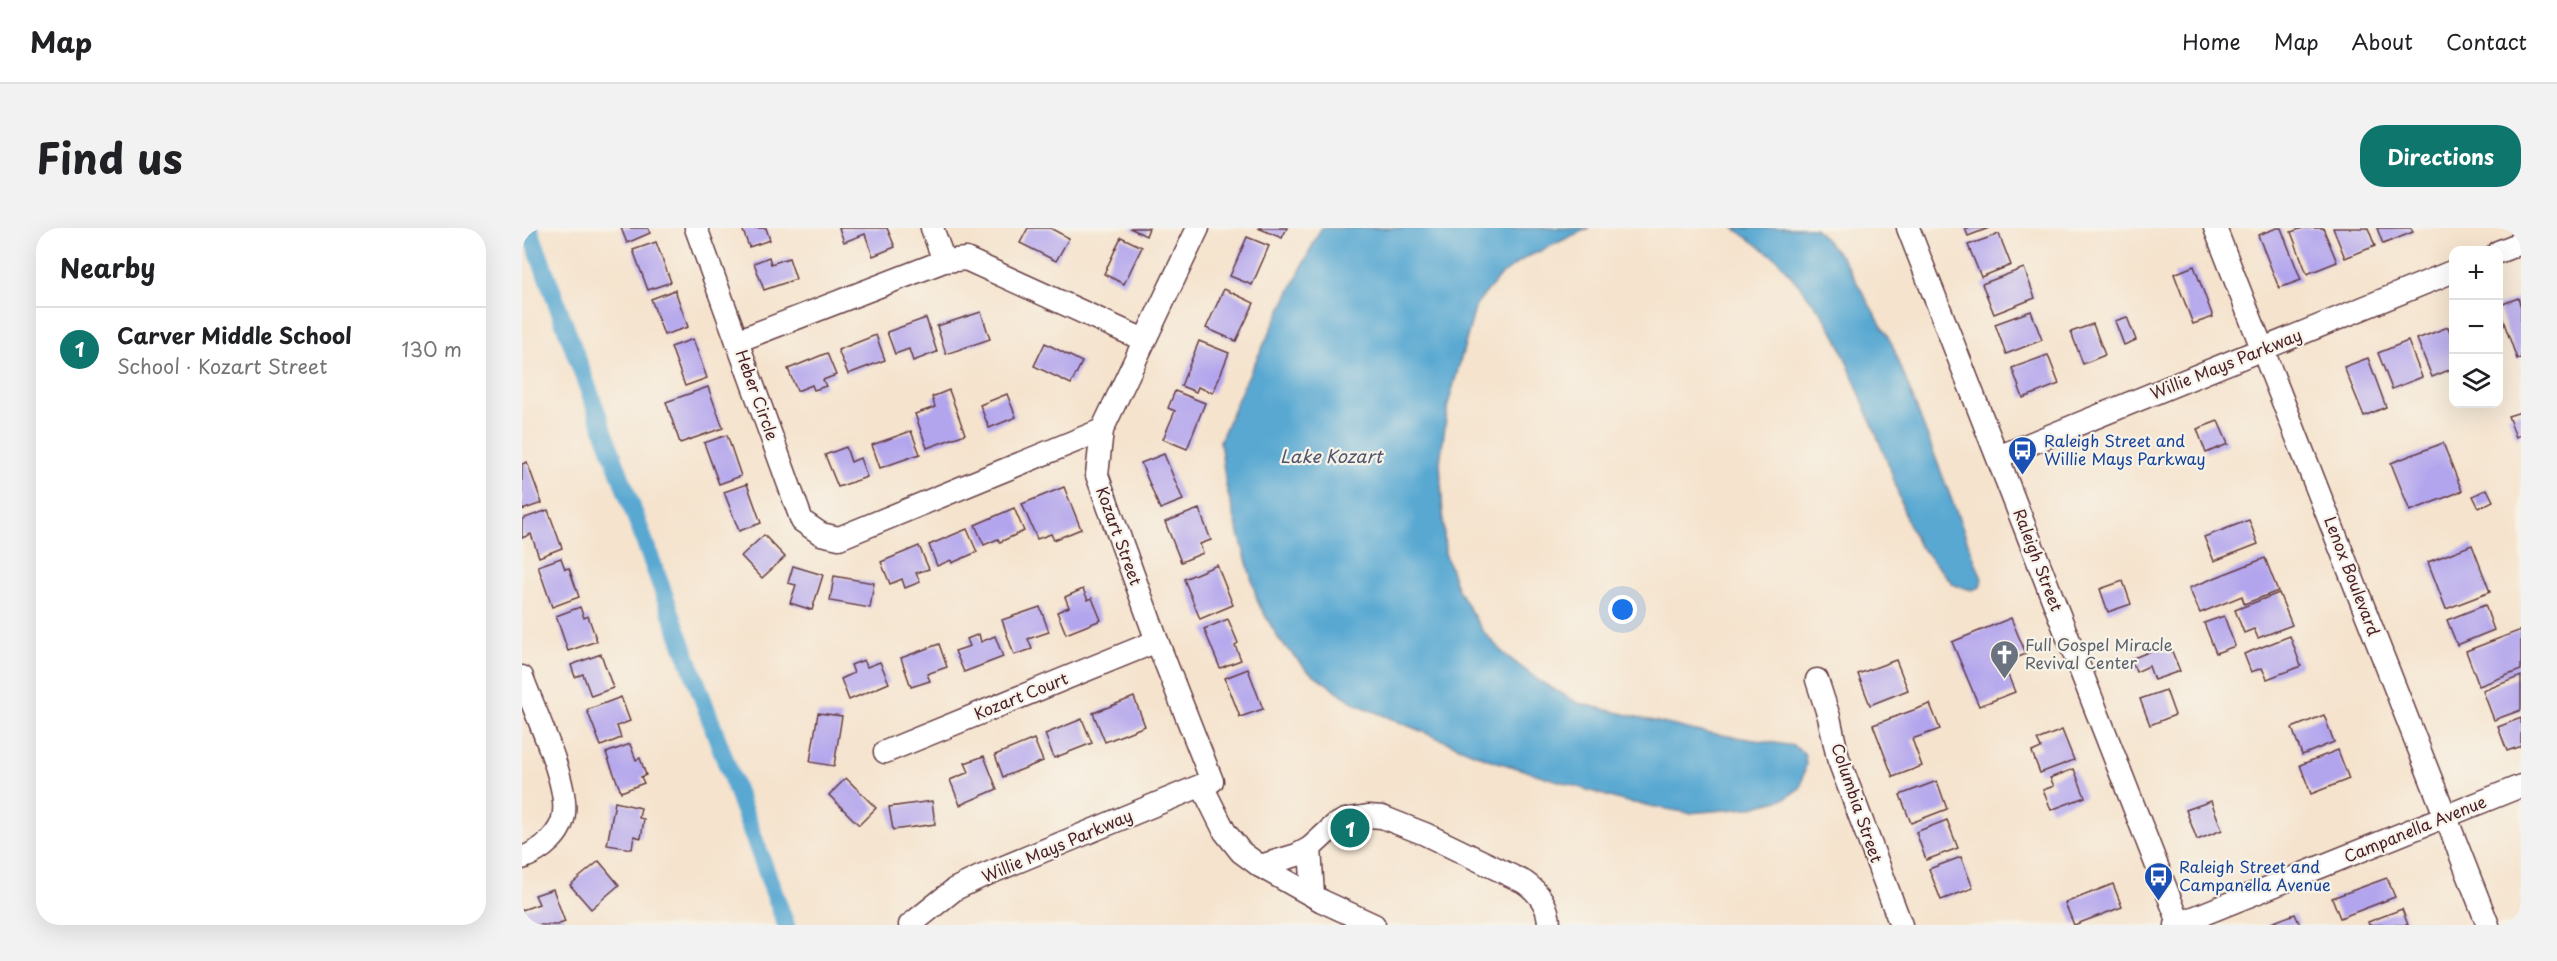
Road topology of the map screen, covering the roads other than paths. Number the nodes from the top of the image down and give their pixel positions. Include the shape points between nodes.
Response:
1 (696, 228) edge
2 (932, 228) edge
3 (1198, 228) edge
4 (1908, 228) edge
5 (2215, 228) edge
6 (2521, 243) edge
7 (2503, 250) edge
8 (944, 261) junction
9 (2449, 273) edge
10 (1144, 340) junction
11 (737, 342) junction
12 (2262, 349) junction
13 (1102, 430) junction
14 (1998, 457) junction
15 (1156, 641) junction
16 (522, 677) edge
17 (1817, 680) dead end
18 (885, 752) dead end
19 (1207, 783) junction
20 (2521, 786) edge
21 (2446, 816) junction
22 (1310, 849) junction
23 (529, 855) edge
24 (1260, 866) junction
25 (1313, 895) junction
26 (910, 925) edge
27 (1374, 925) edge
28 (1550, 925) edge
29 (1900, 925) edge
30 (2178, 925) edge
31 (2488, 925) edge

1 - 11 street
2 - 8 street
3 - 10 street, Kozart Street
4 - 14 street, Raleigh Street
5 - 12 street, Lenox Boulevard
6 - 7 street
8 - 10 street, Heber Circle via 966,259
8 - 11 street, Heber Circle
9 - 12 street, Willie Mays Parkway
10 - 13 street, Kozart Street
11 - 13 street, Heber Circle via 802,522 821,534 839,538
12 - 14 street, Willie Mays Parkway
12 - 21 street, Lenox Boulevard
13 - 15 street, Kozart Street via 1096,475
14 - 30 street, Raleigh Street
15 - 18 street, Kozart Court
15 - 19 street, Kozart Street
16 - 23 street via 563,787 564,815 552,839
17 - 29 street, Columbia Street via 1838,758
19 - 24 street, Kozart Street via 1225,832 1241,852
19 - 26 street, Willie Mays Parkway via 980,877 955,889
20 - 21 street, Campanella Avenue
21 - 30 street, Campanella Avenue
21 - 31 street, Lenox Boulevard
22 - 24 street
22 - 25 street
22 - 28 street via 1345,820 1382,817 1524,882 1536,890
24 - 25 street, Kozart Street
25 - 27 street, Kozart Street

